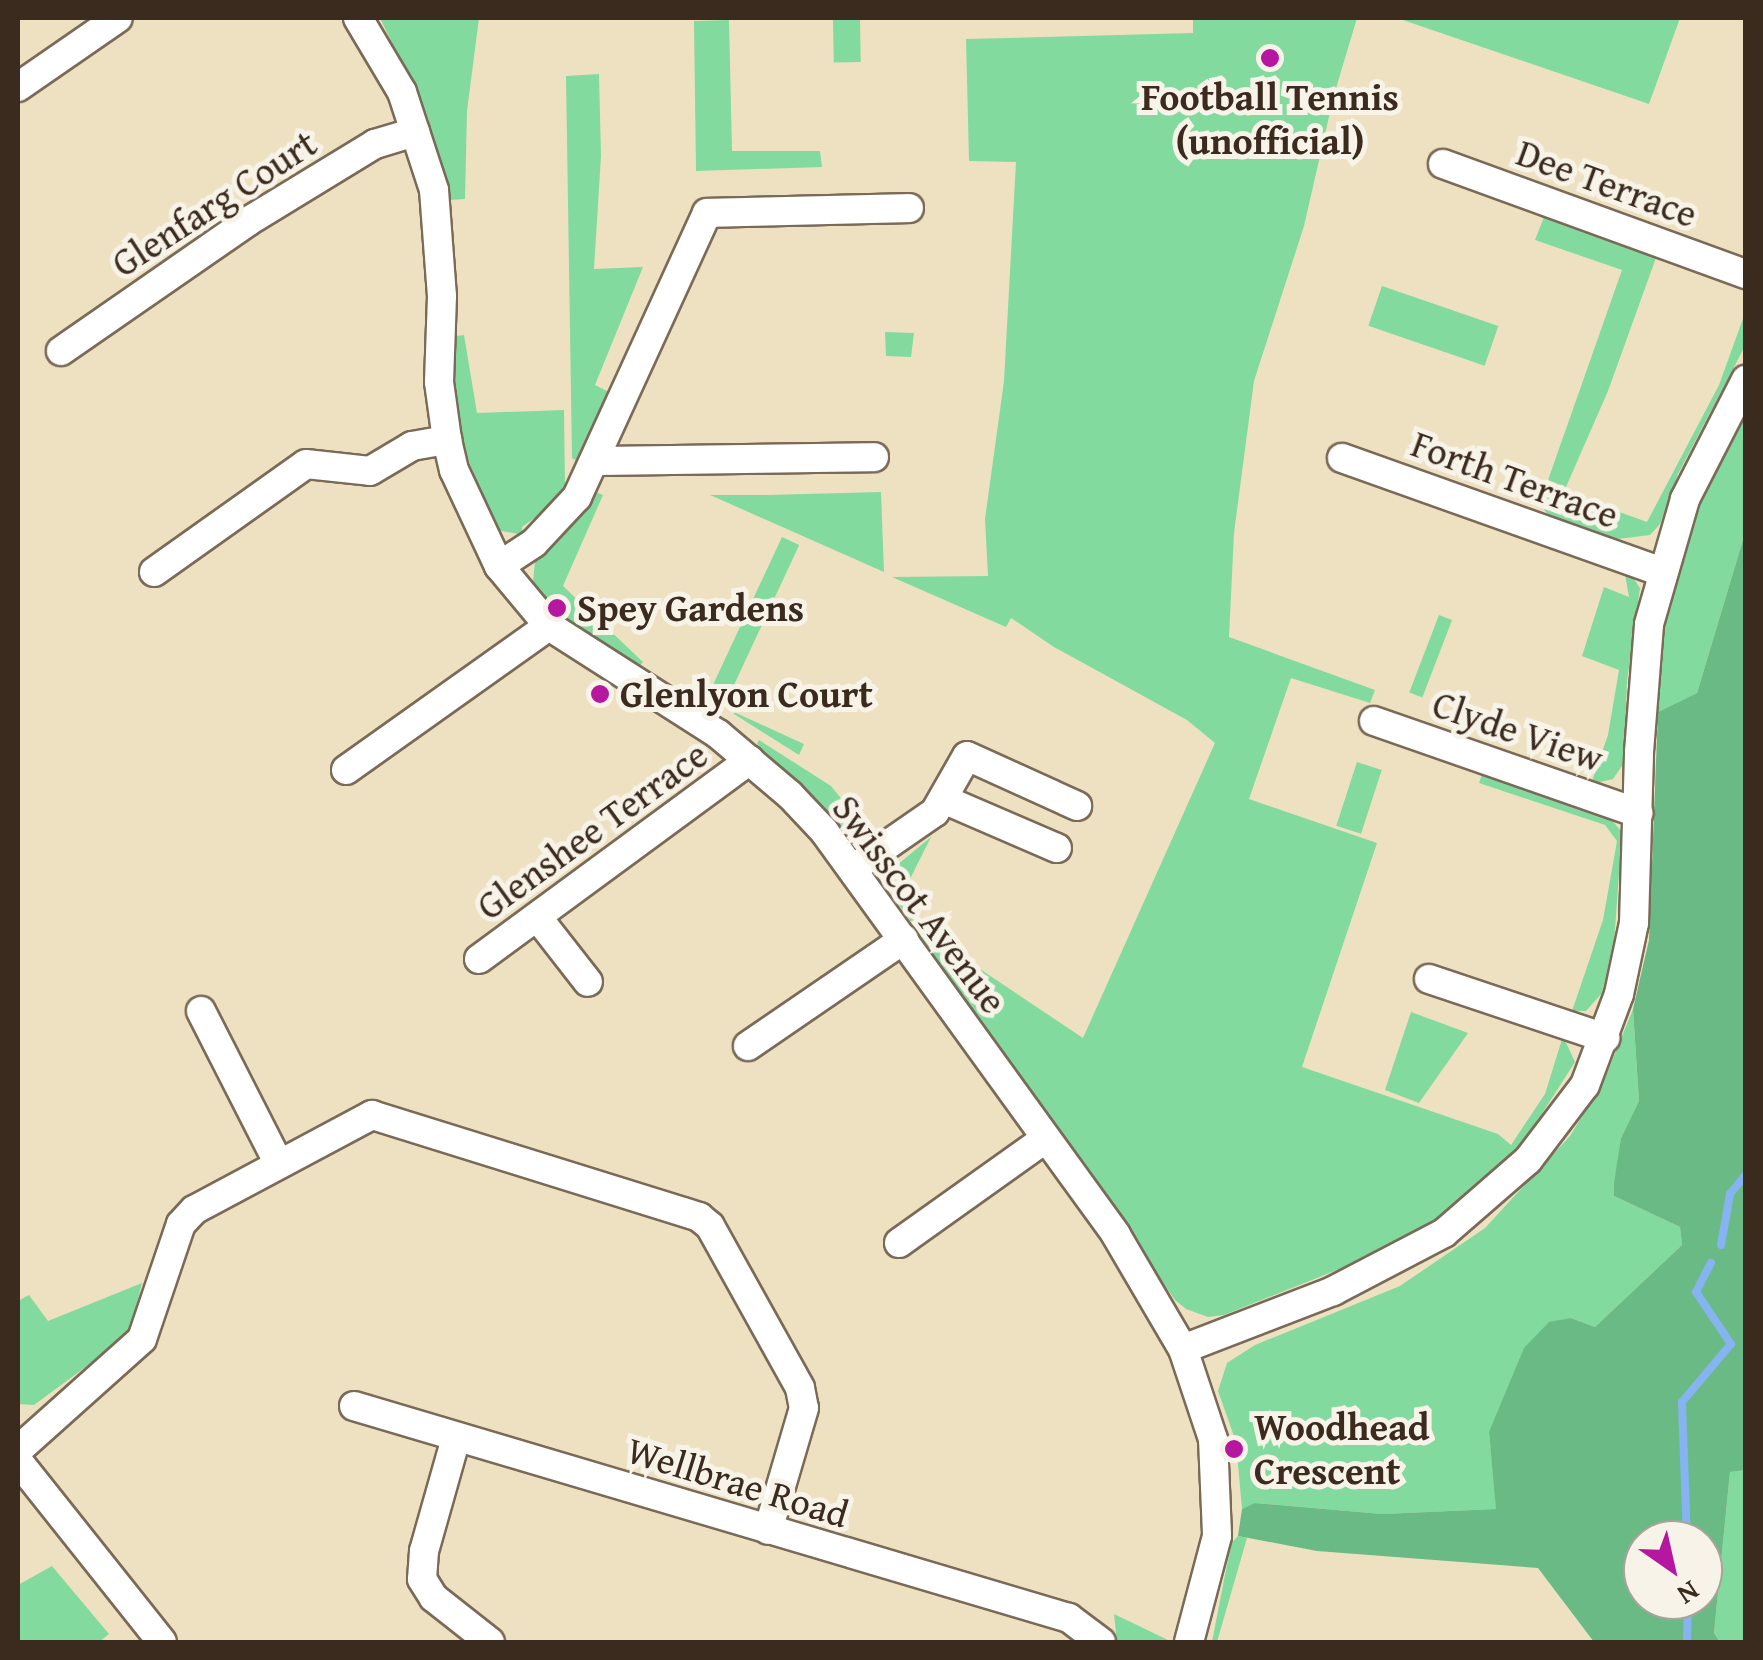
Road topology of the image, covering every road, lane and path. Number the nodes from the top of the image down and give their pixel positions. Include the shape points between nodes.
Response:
1 (118, 18) edge
2 (358, 18) edge
3 (18, 88) edge
4 (415, 132) junction
5 (1443, 164) dead end
6 (909, 208) dead end
7 (1746, 274) edge
8 (61, 351) dead end
9 (1746, 380) edge
10 (447, 440) junction
11 (874, 457) dead end
12 (1342, 458) dead end
13 (596, 461) junction
14 (498, 566) junction
15 (154, 572) dead end
16 (1662, 572) junction
17 (549, 626) junction
18 (1374, 721) dead end
19 (750, 760) junction
20 (346, 770) dead end
21 (943, 799) junction
22 (1077, 806) dead end
23 (1638, 813) junction
24 (1057, 848) dead end
25 (854, 868) junction
26 (538, 918) junction
27 (904, 939) junction
28 (479, 959) dead end
29 (1429, 979) dead end
30 (588, 982) dead end
31 (201, 1011) dead end
32 (1606, 1038) junction
33 (748, 1046) dead end
34 (1045, 1139) junction
35 (278, 1162) junction
36 (900, 1243) dead end
37 (1183, 1349) junction
38 (354, 1406) dead end
39 (456, 1438) junction
40 (18, 1450) edge
41 (18, 1461) edge
42 (768, 1530) junction
43 (1100, 1639) edge
44 (162, 1642) edge
45 (490, 1642) edge
46 (1189, 1642) edge

1 - 3 street
2 - 4 street, Swisscot Avenue via 402,92
4 - 8 street, Glenfarg Court via 375,144 246,222
4 - 10 street, Swisscot Avenue via 438,224 439,382
5 - 7 street, Dee Terrace
6 - 13 street via 707,213
9 - 16 street via 1685,500
10 - 14 street, Swisscot Avenue
10 - 15 street via 412,446 370,470 306,464
11 - 13 street
12 - 16 street, Forth Terrace
13 - 14 street via 558,521
14 - 17 street, Swisscot Avenue
16 - 23 street via 1642,686
17 - 19 street, Swisscot Avenue
17 - 20 street
18 - 23 street, Clyde View
19 - 25 street, Swisscot Avenue
19 - 26 street, Glenshee Terrace
21 - 22 street via 967,756
21 - 24 street
21 - 25 street via 935,812
23 - 32 street via 1634,923
25 - 27 street, Swisscot Avenue
26 - 28 street, Glenshee Terrace
26 - 30 street
27 - 33 street
27 - 34 street, Swisscot Avenue
29 - 32 street
31 - 35 street
32 - 37 street via 1561,1118 1516,1172 1466,1216 1410,1254 1333,1291
34 - 36 street
34 - 37 street, Swisscot Avenue via 1116,1235
35 - 40 street via 194,1210 182,1224 142,1339
35 - 42 street via 372,1115 699,1216 720,1237 800,1388 804,1408
37 - 46 street, Swisscot Avenue via 1213,1439 1217,1536
38 - 39 street, Wellbrae Road
39 - 42 street, Wellbrae Road
39 - 45 street via 422,1579 434,1598
41 - 44 street
42 - 43 street, Wellbrae Road via 1070,1618

